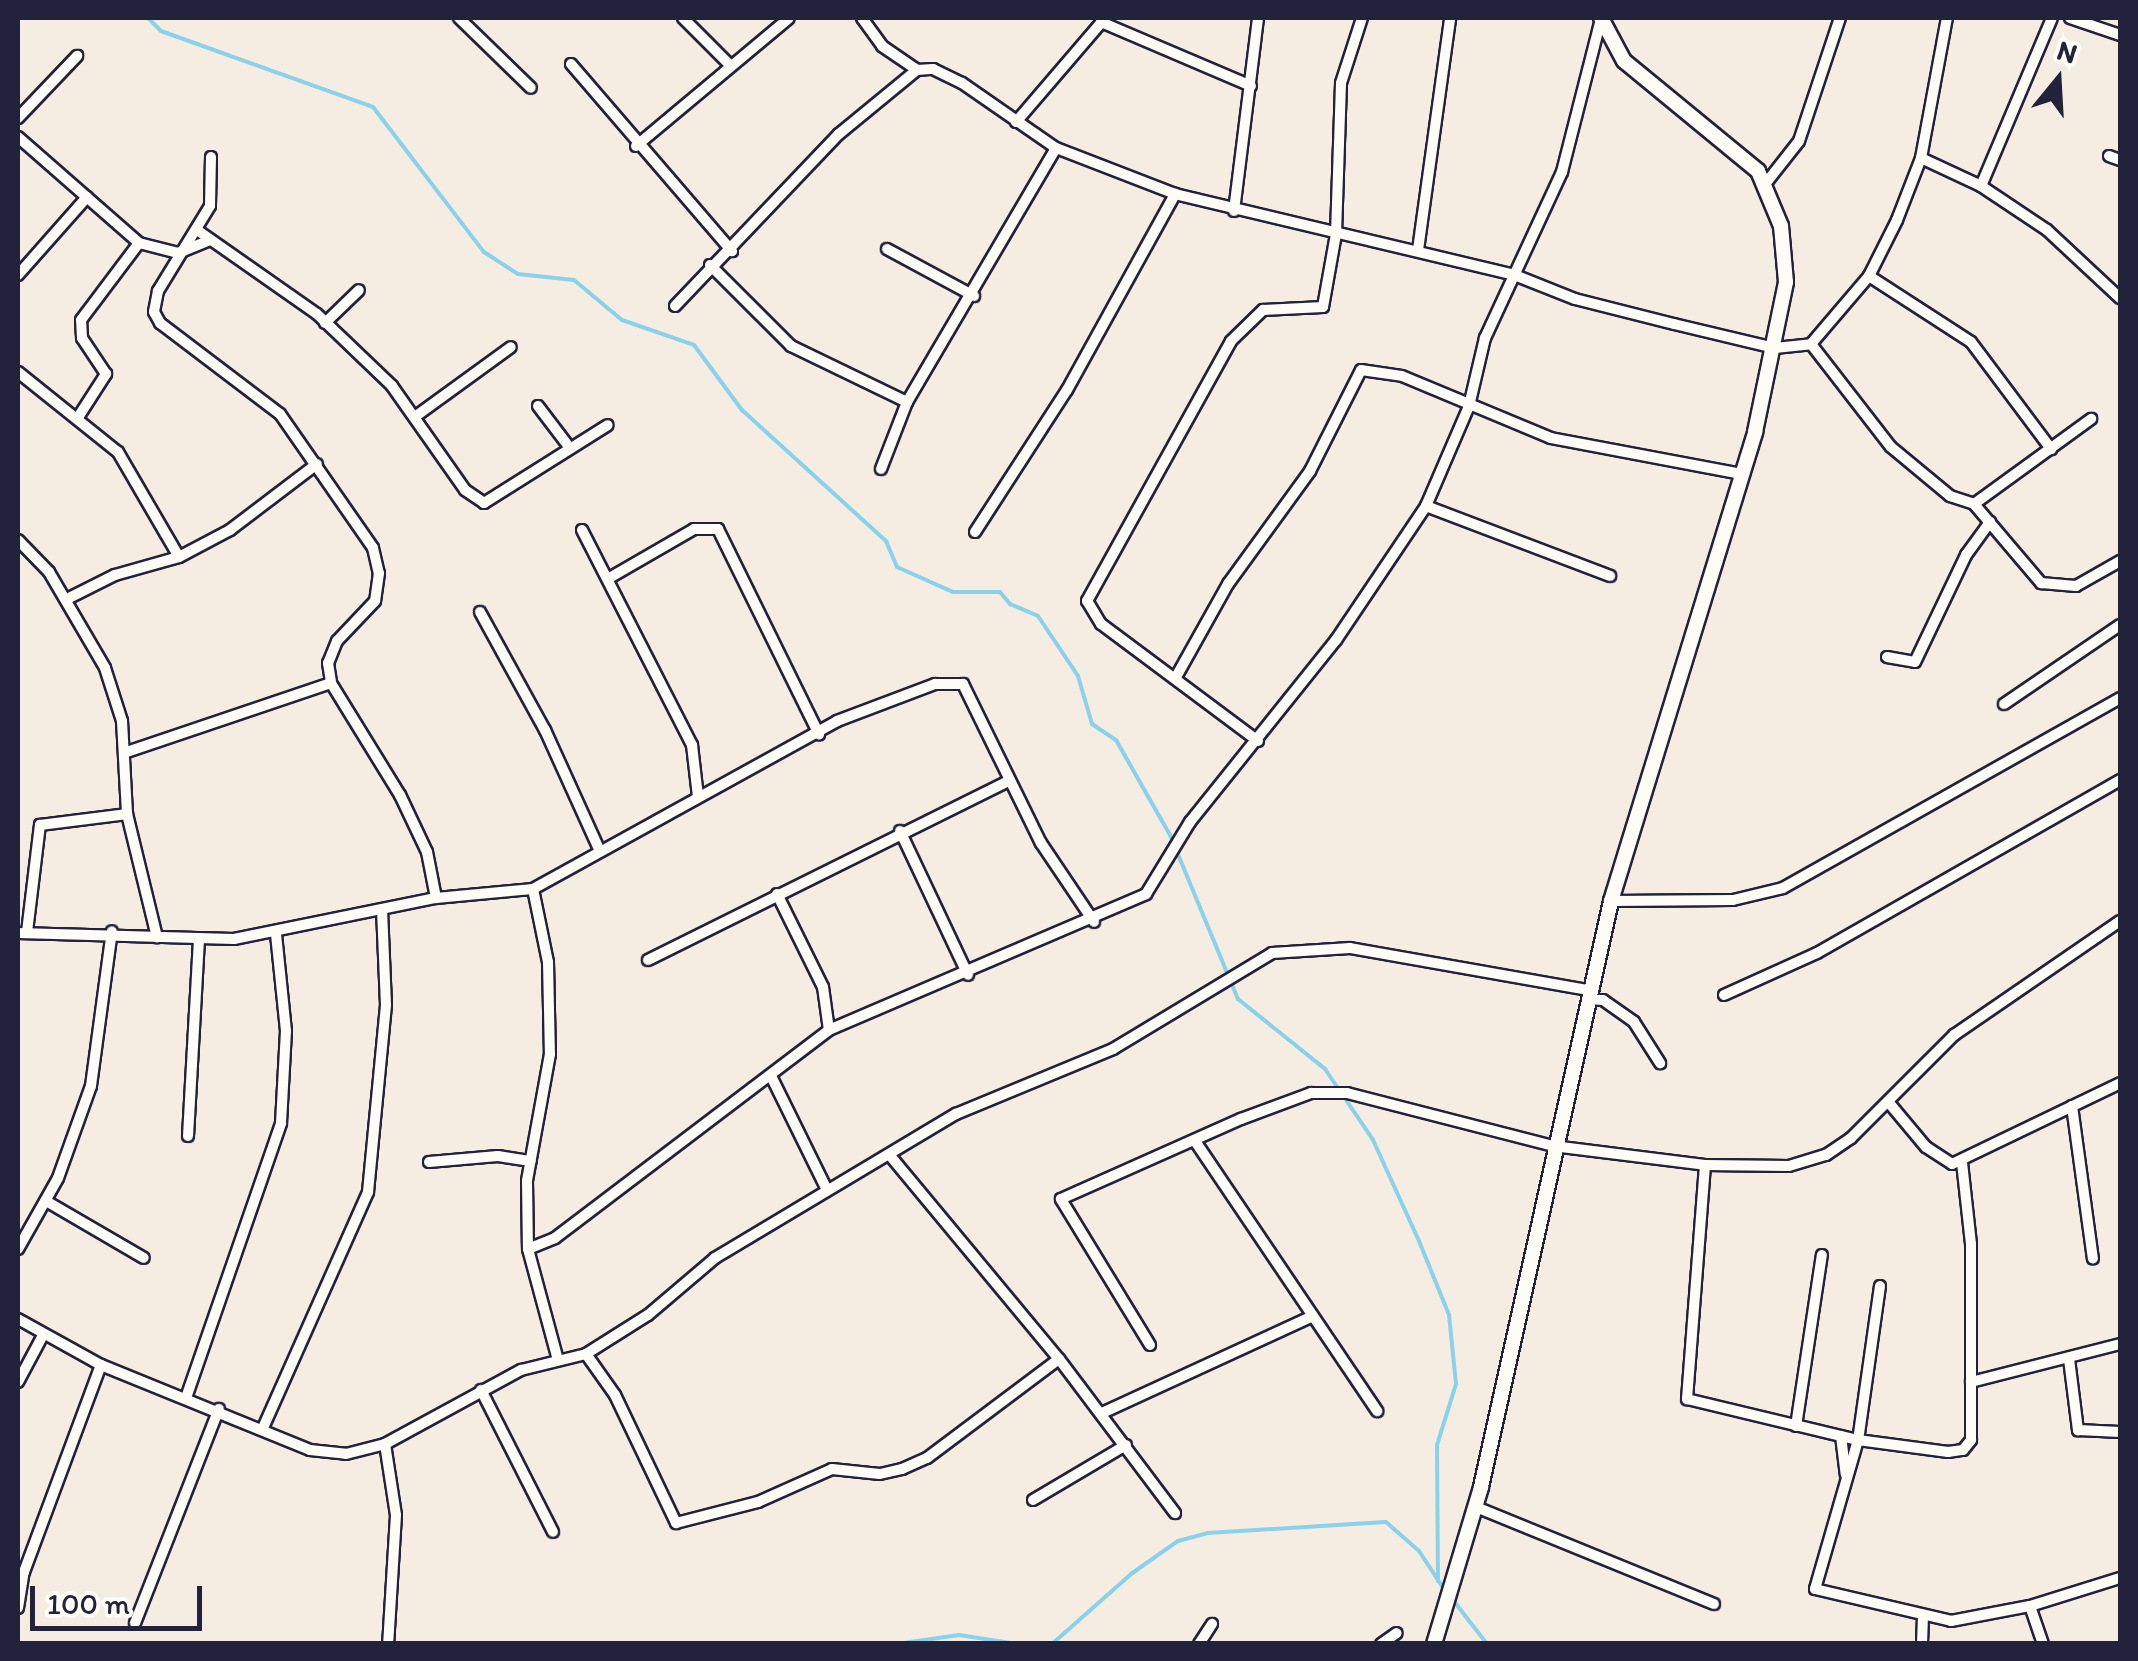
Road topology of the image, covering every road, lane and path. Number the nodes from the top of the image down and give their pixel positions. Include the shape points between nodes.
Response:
1 (459, 18) edge
2 (683, 18) edge
3 (789, 18) edge
4 (862, 18) edge
5 (1258, 18) edge
6 (1362, 18) edge
7 (1450, 18) edge
8 (1601, 18) edge
9 (1840, 18) edge
10 (1947, 18) edge
11 (2052, 18) edge
12 (2070, 18) edge
13 (1103, 20) edge
14 (2120, 35) edge
15 (76, 56) dead end
16 (571, 64) dead end
17 (730, 65) junction
18 (917, 70) junction
19 (1251, 86) junction
20 (530, 88) dead end
21 (18, 118) edge
22 (1016, 122) junction
23 (18, 137) edge
24 (636, 146) junction
25 (1056, 148) junction
26 (211, 158) dead end
27 (1921, 158) junction
28 (1766, 183) junction
29 (1981, 186) junction
30 (1175, 194) junction
31 (87, 197) junction
32 (1234, 211) junction
33 (196, 230) junction
34 (1336, 234) junction
35 (212, 240) junction
36 (139, 243) junction
37 (887, 248) dead end
38 (732, 250) junction
39 (1418, 250) junction
40 (178, 253) junction
41 (710, 265) junction
42 (1512, 274) junction
43 (18, 275) edge
44 (1868, 276) junction
45 (358, 290) dead end
46 (974, 296) junction
47 (2120, 298) edge
48 (675, 306) dead end
49 (325, 322) junction
50 (1811, 344) junction
51 (511, 347) dead end
52 (1774, 348) junction
53 (18, 372) edge
54 (908, 402) junction
55 (538, 406) dead end
56 (1470, 406) junction
57 (416, 416) junction
58 (77, 419) junction
59 (2090, 420) dead end
60 (608, 425) dead end
61 (570, 448) junction
62 (2051, 449) junction
63 (317, 464) junction
64 (881, 470) dead end
65 (1741, 474) junction
66 (1974, 504) junction
67 (1426, 506) junction
68 (1990, 522) junction
69 (582, 530) dead end
70 (975, 532) dead end
71 (18, 540) edge
72 (180, 557) junction
73 (2120, 561) edge
74 (1610, 576) dead end
75 (611, 577) junction
76 (67, 598) junction
77 (480, 612) dead end
78 (2120, 626) edge
79 (1887, 656) dead end
80 (1176, 678) junction
81 (331, 683) junction
82 (2120, 698) edge
83 (2004, 704) dead end
84 (819, 734) junction
85 (1258, 741) junction
86 (127, 752) junction
87 (2120, 780) edge
88 (1008, 781) junction
89 (698, 797) junction
90 (127, 814) junction
91 (900, 831) junction
92 (600, 851) junction
93 (533, 889) junction
94 (778, 894) junction
95 (436, 898) junction
96 (1610, 901) junction
97 (382, 909) junction
98 (2120, 921) edge
99 (1094, 922) junction
100 (112, 931) junction
101 (22, 933) edge
102 (276, 935) junction
103 (156, 937) junction
104 (200, 938) junction
105 (648, 960) dead end
106 (968, 975) junction
107 (1588, 995) junction
108 (1724, 995) dead end
109 (830, 1030) junction
110 (1660, 1063) dead end
111 (771, 1076) junction
112 (2119, 1088) edge
113 (1890, 1104) junction
114 (2072, 1106) junction
115 (188, 1136) dead end
116 (1195, 1140) junction
117 (1553, 1146) junction
118 (892, 1158) junction
119 (429, 1162) dead end
120 (531, 1162) junction
121 (1962, 1163) junction
122 (1705, 1165) junction
123 (827, 1190) junction
124 (46, 1202) junction
125 (18, 1249) edge
126 (528, 1250) junction
127 (1822, 1255) dead end
128 (144, 1258) dead end
129 (2092, 1259) dead end
130 (1880, 1286) dead end
131 (1309, 1318) junction
132 (18, 1319) edge
133 (42, 1336) junction
134 (2120, 1344) edge
135 (1150, 1345) dead end
136 (586, 1354) junction
137 (1059, 1358) junction
138 (2069, 1359) junction
139 (558, 1360) junction
140 (101, 1365) junction
141 (18, 1382) edge
142 (1972, 1382) junction
143 (482, 1390) junction
144 (188, 1395) junction
145 (219, 1409) junction
146 (1377, 1412) dead end
147 (1102, 1413) junction
148 (1796, 1426) junction
149 (262, 1428) junction
150 (2120, 1432) edge
151 (1840, 1436) junction
152 (1858, 1440) junction
153 (385, 1444) junction
154 (1126, 1445) junction
155 (1848, 1481) junction
156 (1033, 1500) dead end
157 (1476, 1507) junction
158 (1175, 1513) dead end
159 (553, 1532) dead end
160 (2120, 1578) edge
161 (1714, 1604) dead end
162 (2030, 1606) junction
163 (18, 1608) edge
164 (1923, 1619) junction
165 (136, 1623) dead end
166 (1212, 1624) dead end
167 (1397, 1633) dead end
168 (388, 1644) edge
169 (1199, 1644) edge
170 (1382, 1644) edge
171 (1434, 1644) edge
172 (1922, 1644) edge
173 (2043, 1644) edge

1 - 20 street
2 - 17 street
3 - 17 street
4 - 18 street via 882,46
5 - 19 street
6 - 34 street via 1341,83
7 - 39 street
8 - 28 street via 1624,61 1728,142
8 - 42 street via 1562,172
9 - 28 street via 1799,141
10 - 27 street
11 - 29 street
12 - 14 street
13 - 19 street
13 - 22 street
15 - 21 street
16 - 24 street
17 - 24 street
18 - 22 street via 933,69 962,83
18 - 38 street via 839,134
19 - 32 street
22 - 25 street
23 - 31 street
24 - 38 street
25 - 30 street
25 - 46 street
26 - 33 street via 213,196
27 - 29 street
27 - 44 street
28 - 52 street via 1784,252
29 - 47 street via 2046,230
30 - 32 street
30 - 70 street via 1068,390
31 - 36 street
31 - 43 street
32 - 34 street
33 - 35 street
33 - 40 street
34 - 39 street
34 - 80 street via 1324,307 1263,310 1231,341 1087,601 1101,624
35 - 40 street
35 - 49 street
36 - 40 street
36 - 58 street via 82,320 82,338 106,374
37 - 46 street
38 - 41 street
39 - 42 street
40 - 63 street via 154,306 160,324 280,414
41 - 48 street
41 - 54 street via 792,346
42 - 52 street via 1575,299
42 - 56 street via 1485,338
44 - 50 street
44 - 62 street via 1971,342
45 - 49 street
46 - 54 street
49 - 57 street
50 - 52 street
50 - 66 street via 1892,447 1950,496
51 - 57 street
52 - 65 street
53 - 58 street
54 - 64 street
55 - 61 street
56 - 65 street via 1551,438
56 - 67 street
56 - 80 street via 1402,376 1361,370 1310,471 1228,584
57 - 61 street via 465,490 484,503
58 - 72 street via 134,470
59 - 62 street
60 - 61 street
62 - 66 street
63 - 72 street
63 - 81 street via 373,548 379,573 376,601 344,628 330,654
65 - 96 street
66 - 68 street
67 - 74 street
67 - 85 street via 1365,601
68 - 73 street via 2018,561 2048,586 2076,586
68 - 79 street via 1966,556 1915,662
69 - 75 street
71 - 76 street
72 - 76 street via 114,575
75 - 84 street via 694,529 718,529
75 - 89 street via 692,745
76 - 86 street via 105,668
77 - 92 street via 545,730
78 - 83 street
80 - 85 street
81 - 86 street
81 - 95 street via 400,795 427,852
82 - 96 street via 1782,888 1733,900
84 - 88 street via 936,684 963,684 991,731
84 - 89 street
85 - 99 street via 1190,822 1146,894
86 - 90 street
87 - 108 street via 1816,952
88 - 91 street
88 - 99 street
89 - 92 street
90 - 101 street via 40,825
90 - 103 street
91 - 94 street
91 - 106 street
92 - 93 street
93 - 95 street
93 - 120 street via 548,962 550,1054
94 - 105 street
94 - 109 street via 823,987
95 - 97 street
96 - 107 street
97 - 102 street
97 - 149 street via 386,1005 368,1192
98 - 113 street via 1954,1035
99 - 106 street
100 - 101 street
100 - 103 street
100 - 124 street via 91,1086
102 - 104 street
102 - 144 street via 286,1031 281,1122
103 - 104 street
104 - 115 street
106 - 109 street
107 - 110 street via 1634,1022
107 - 117 street
107 - 118 street via 1350,948 1302,948 1246,966 1152,1029 956,1114
109 - 111 street
111 - 123 street
111 - 126 street via 555,1238
112 - 114 street
113 - 121 street via 1936,1156
113 - 122 street via 1851,1138 1807,1162
114 - 121 street
114 - 129 street
116 - 117 street via 1311,1093 1347,1093
116 - 131 street
116 - 135 street via 1062,1199
117 - 122 street
117 - 157 street
118 - 123 street
118 - 137 street
119 - 120 street via 498,1156
120 - 126 street
121 - 142 street
122 - 148 street via 1685,1394 1691,1401
123 - 136 street via 715,1258 648,1315
124 - 125 street
124 - 128 street
126 - 139 street
127 - 148 street
130 - 152 street
131 - 146 street
131 - 147 street
132 - 133 street
133 - 140 street
133 - 141 street
134 - 138 street
136 - 137 street via 615,1396 676,1524 758,1502 832,1469 902,1469 927,1458
136 - 139 street
137 - 147 street
138 - 142 street
138 - 150 street via 2078,1430
139 - 143 street
140 - 144 street
140 - 163 street via 24,1572
142 - 152 street via 1971,1440 1963,1450
143 - 153 street
143 - 159 street
144 - 145 street
145 - 149 street
145 - 165 street
147 - 154 street
148 - 151 street
149 - 153 street via 310,1450 346,1454
151 - 152 street
151 - 155 street
152 - 155 street
153 - 168 street via 396,1515
154 - 156 street
154 - 158 street
155 - 164 street via 1815,1589
157 - 161 street
157 - 171 street
160 - 162 street
162 - 164 street
162 - 173 street
164 - 172 street
166 - 169 street
167 - 170 street

